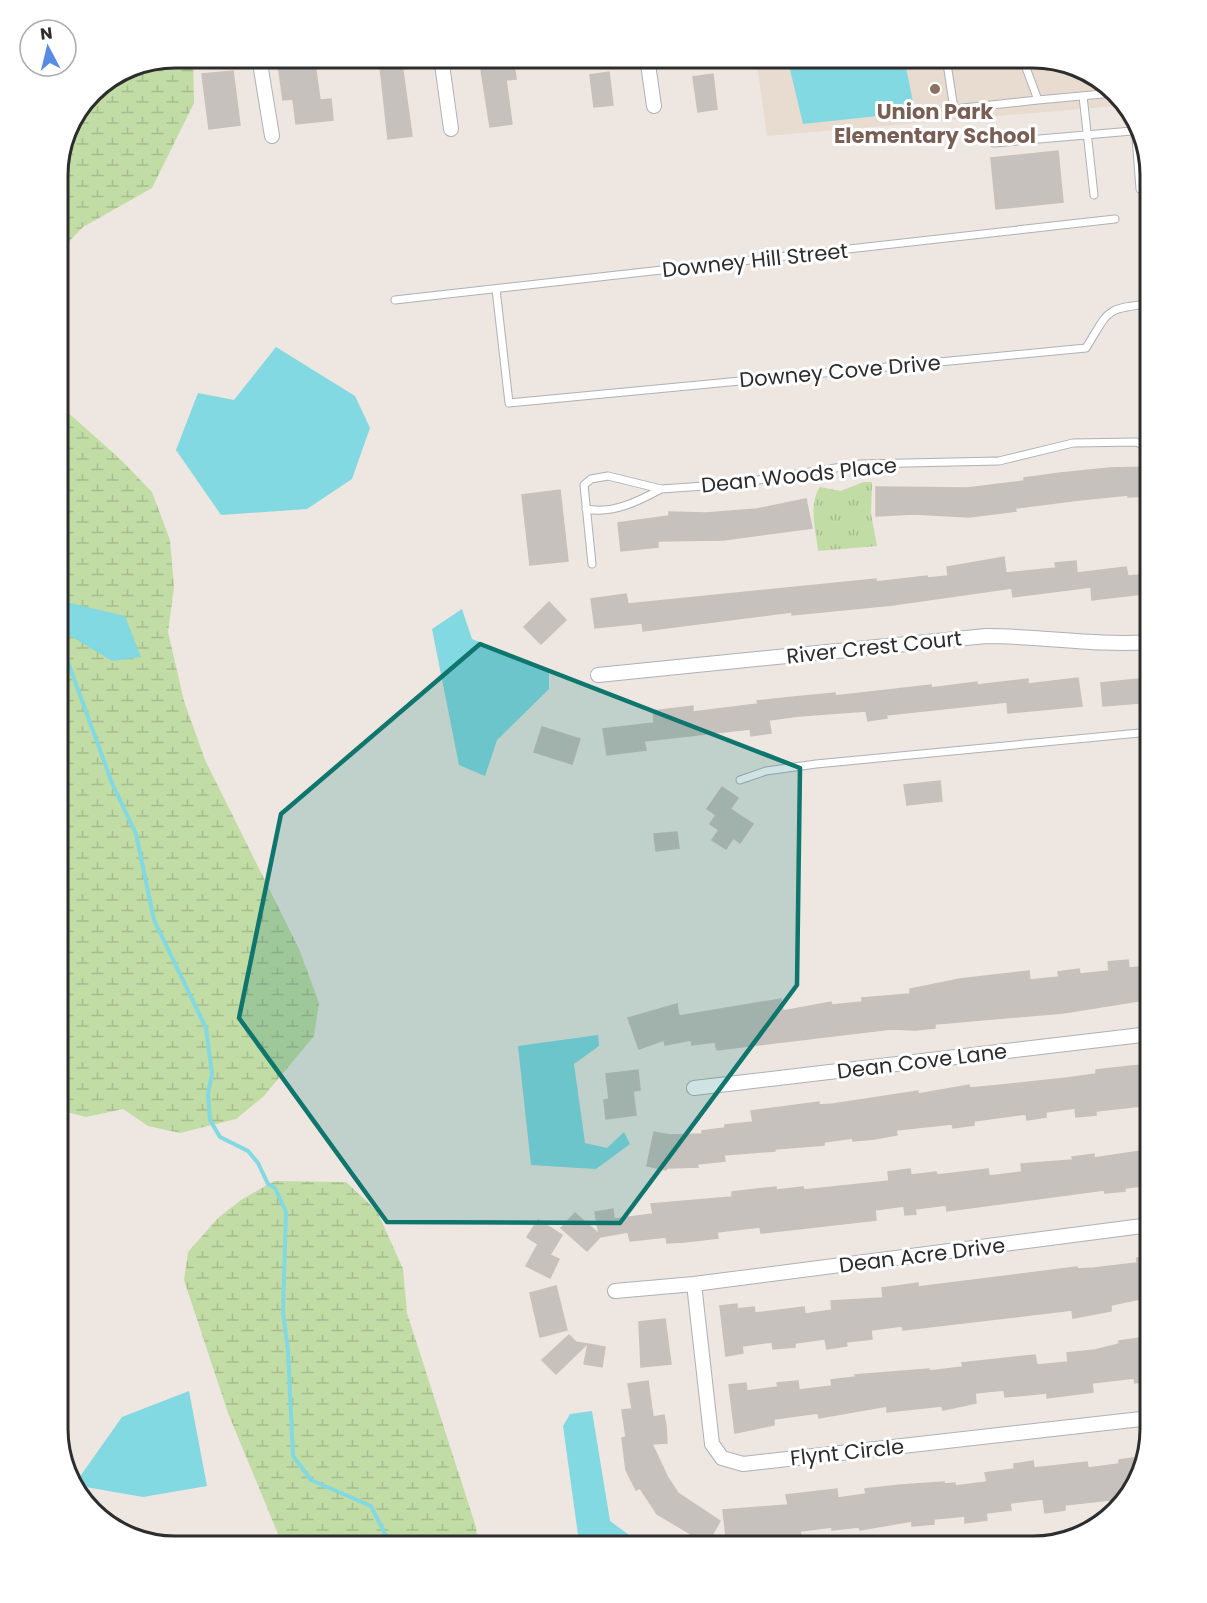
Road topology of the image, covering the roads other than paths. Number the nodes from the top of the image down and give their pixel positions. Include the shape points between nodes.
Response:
1 (261, 68) edge
2 (443, 68) edge
3 (649, 68) edge
4 (948, 68) edge
5 (1026, 68) edge
6 (1103, 94) edge
7 (1083, 96) junction
8 (1038, 100) junction
9 (654, 106) dead end
10 (451, 129) dead end
11 (1130, 131) edge
12 (1088, 135) junction
13 (272, 136) dead end
14 (994, 143) dead end
15 (1137, 153) edge
16 (1140, 189) dead end
17 (1094, 195) dead end
18 (1115, 219) dead end
19 (496, 289) junction
20 (395, 300) dead end
21 (1140, 305) edge
22 (1140, 444) edge
23 (661, 489) junction
24 (586, 509) junction
25 (592, 564) dead end
26 (1140, 642) edge
27 (598, 675) dead end
28 (1140, 733) edge
29 (740, 780) dead end
30 (1140, 1035) edge
31 (694, 1089) dead end
32 (1140, 1227) edge
33 (694, 1284) junction
34 (615, 1291) dead end
35 (1140, 1419) edge

1 - 13 street
2 - 10 street
3 - 9 street
4 - 8 lane via 954,109
5 - 8 lane
6 - 7 lane
7 - 8 lane
7 - 12 lane
11 - 12 lane
12 - 14 lane
12 - 17 lane
15 - 16 lane
18 - 19 lane, Downey Hill Street
19 - 20 lane, Downey Hill Street
19 - 21 lane, Downey Cove Drive via 509,403 1086,348 1109,311
22 - 23 lane, Dean Woods Place via 1072,443 999,461 861,464 733,484
23 - 24 lane via 602,512
23 - 24 lane via 608,476 591,479 584,485
24 - 25 lane
26 - 27 street, River Crest Court via 1101,644 986,636
28 - 29 lane via 827,763 766,771
30 - 31 street, Dean Cove Lane
32 - 33 street, Dean Acre Drive
33 - 34 street, Dean Acre Drive
33 - 35 street, Flynt Circle via 712,1444 722,1458 743,1464

